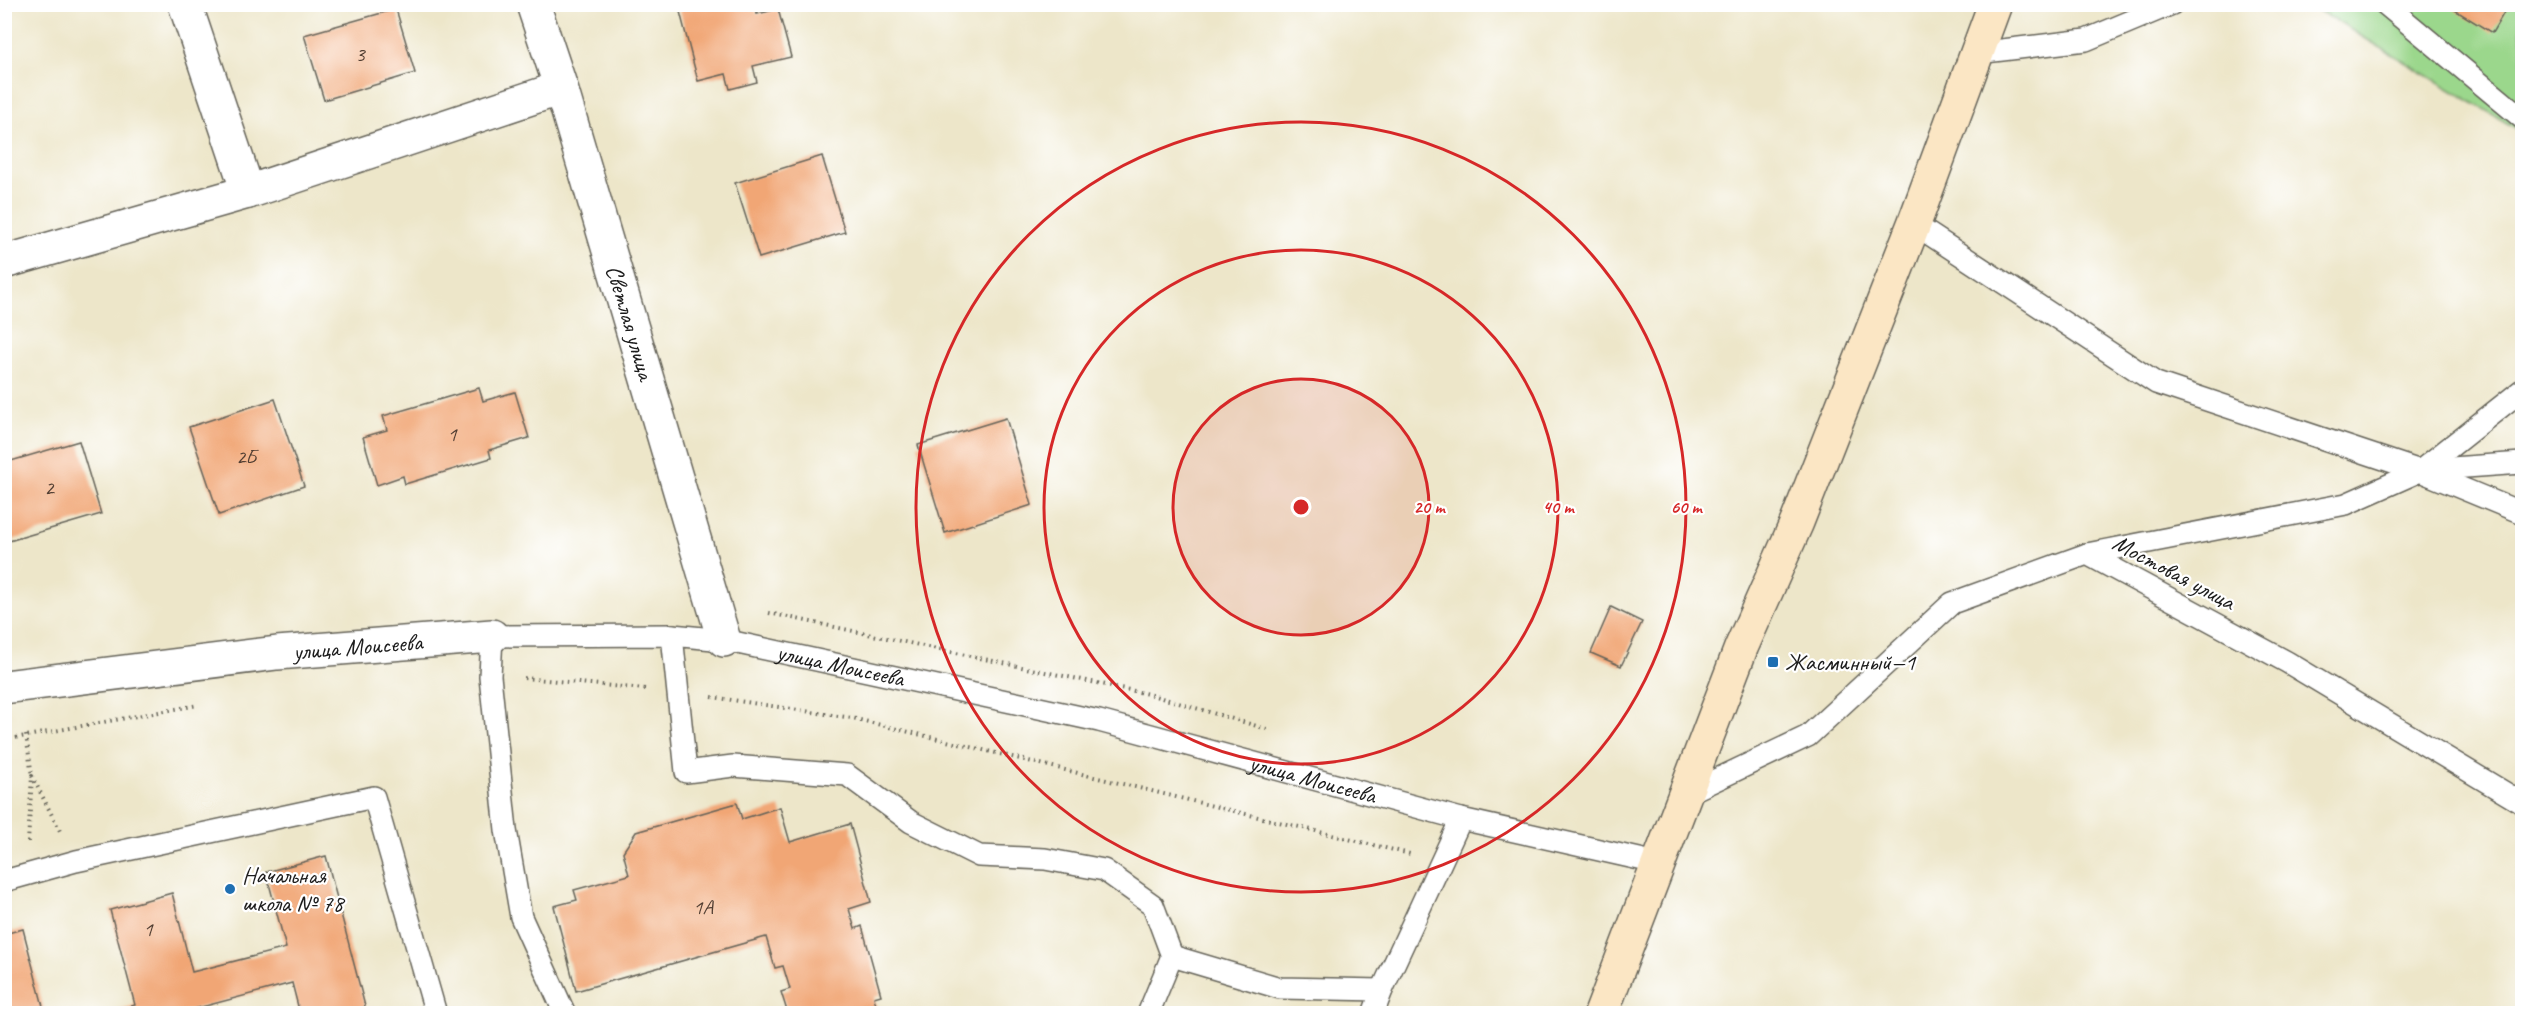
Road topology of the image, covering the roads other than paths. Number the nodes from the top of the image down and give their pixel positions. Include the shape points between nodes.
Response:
1 (185, 4) edge
2 (533, 4) edge
3 (1995, 4) edge
4 (2172, 4) edge
5 (2385, 4) edge
6 (1977, 52) junction
7 (561, 88) junction
8 (2523, 118) edge
9 (248, 192) junction
10 (1914, 224) junction
11 (4, 262) edge
12 (2523, 390) edge
13 (2523, 463) edge
14 (2420, 471) junction
15 (2523, 513) edge
16 (2086, 554) junction
17 (672, 635) junction
18 (492, 636) junction
19 (724, 640) junction
20 (4, 687) edge
21 (1686, 794) junction
22 (2523, 803) edge
23 (1461, 819) junction
24 (1657, 863) junction
25 (4, 881) edge
26 (1172, 956) junction
27 (1382, 990) junction
28 (436, 1014) edge
29 (565, 1014) edge
30 (1148, 1014) edge
31 (1373, 1014) edge
32 (1601, 1014) edge

1 - 9 street
2 - 7 street, Светлая улица
3 - 6 main road
4 - 6 lane via 2086,40
5 - 8 lane
6 - 10 main road
7 - 9 street
7 - 19 street, Светлая улица
9 - 11 street
10 - 14 lane via 2156,383
10 - 21 main road via 1797,522 1741,648
12 - 14 lane
13 - 14 lane
14 - 15 lane
14 - 16 lane via 2346,504
16 - 21 lane, Мостовая улица via 1952,603 1808,736
16 - 22 lane, Мостовая улица via 2287,662
17 - 18 lane, улица Моисеева
17 - 19 lane, улица Моисеева
17 - 26 lane via 686,772 734,766 847,775 911,822 979,856 1045,859 1104,870 1153,905
18 - 20 street, улица Моисеева via 277,653
18 - 29 lane via 490,676 505,818 521,917
19 - 23 lane, улица Моисеева via 1099,721
21 - 24 main road
23 - 24 lane, улица Моисеева
23 - 27 lane
24 - 32 main road
25 - 28 lane via 76,861 374,797
26 - 27 lane via 1280,988
26 - 30 lane
27 - 31 lane

